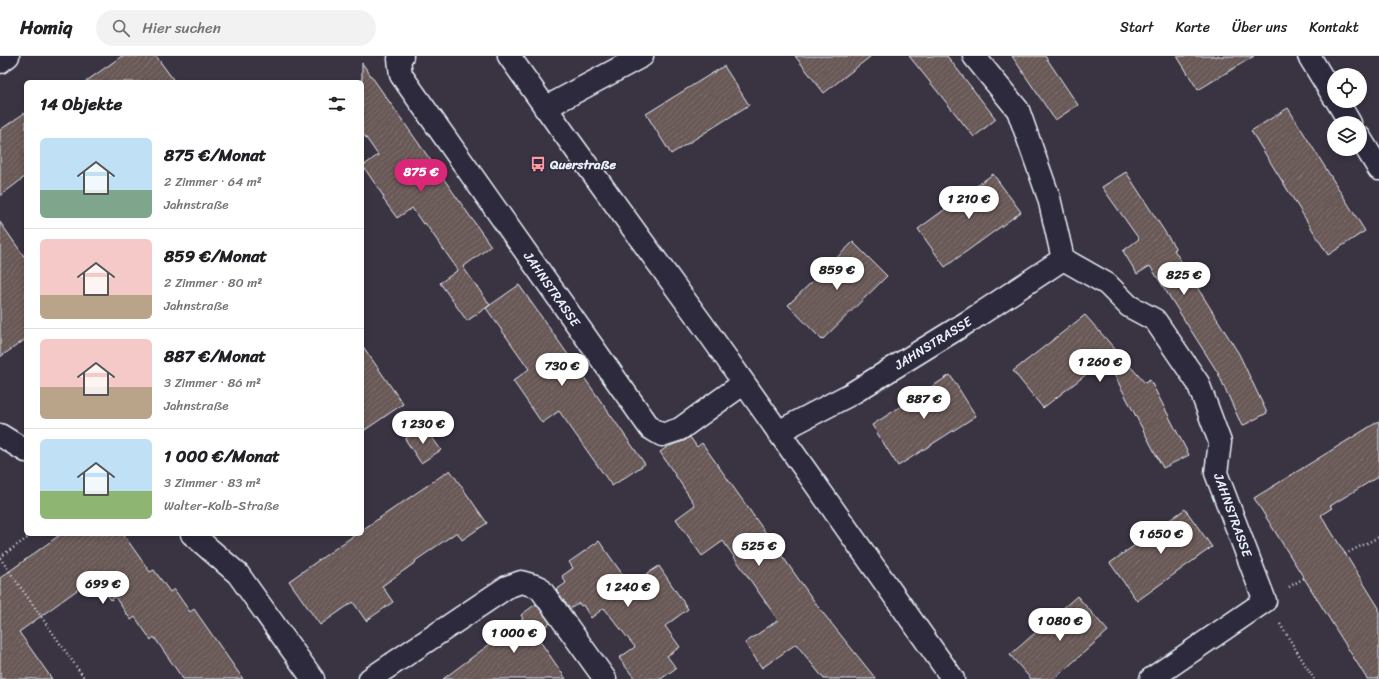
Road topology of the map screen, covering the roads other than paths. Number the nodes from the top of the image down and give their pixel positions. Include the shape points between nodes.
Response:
1 (8, 56) edge
2 (402, 56) edge
3 (509, 56) edge
4 (642, 56) edge
5 (974, 56) edge
6 (1309, 56) edge
7 (0, 62) edge
8 (1327, 86) edge
9 (545, 108) junction
10 (1367, 149) edge
11 (1379, 169) edge
12 (1063, 259) junction
13 (744, 383) junction
14 (778, 432) junction
15 (0, 435) edge
16 (24, 450) edge
17 (194, 536) edge
18 (313, 679) edge
19 (370, 679) edge
20 (604, 679) edge
21 (953, 679) edge
22 (1150, 679) edge

1 - 7 street
2 - 13 street, JAHNSTRASSE via 399,59 401,75 650,428 662,436 680,429
3 - 9 street
4 - 9 street
5 - 12 street via 1018,110 1049,198
6 - 8 street
9 - 13 street
10 - 11 street
12 - 14 street, JAHNSTRASSE via 971,320 851,394
12 - 22 street, JAHNSTRASSE via 1107,284 1129,306 1155,320 1198,383 1220,442 1216,473 1265,601
13 - 14 street
14 - 21 street
15 - 16 street
17 - 18 street via 238,574
19 - 20 street via 507,587 521,582 539,587

